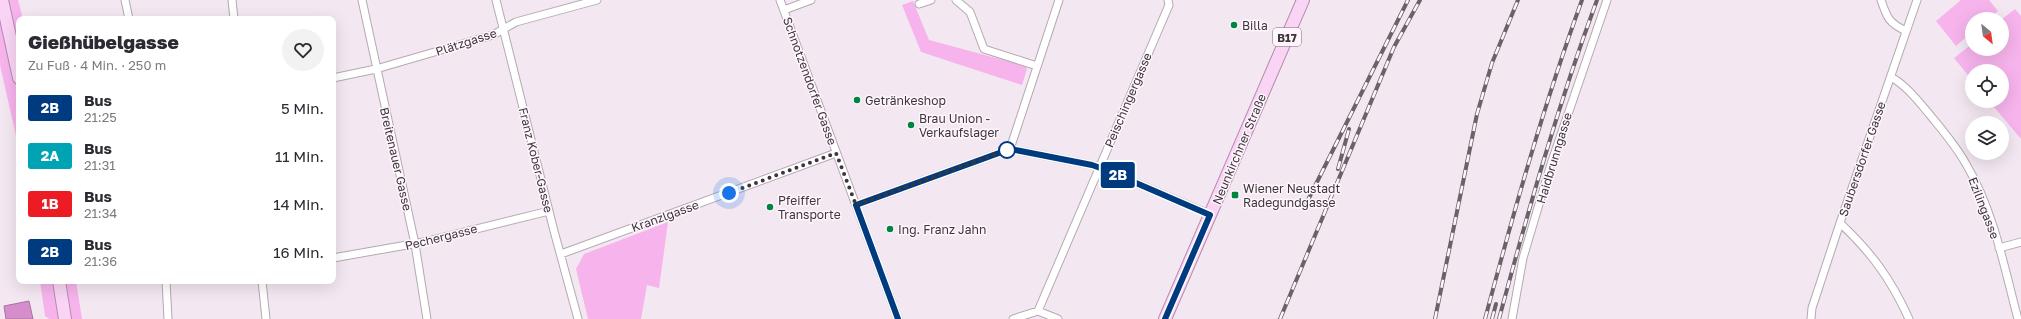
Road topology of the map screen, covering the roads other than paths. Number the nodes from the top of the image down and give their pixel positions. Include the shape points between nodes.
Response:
1 (2, 0) edge
2 (125, 0) edge
3 (232, 0) edge
4 (362, 0) edge
5 (496, 0) edge
6 (597, 0) edge
7 (780, 0) edge
8 (811, 0) edge
9 (931, 0) edge
10 (956, 0) edge
11 (1059, 0) edge
12 (1168, 0) edge
13 (1303, 0) edge
14 (1606, 0) edge
15 (1880, 0) edge
16 (1918, 0) edge
17 (919, 4) dead end
18 (784, 10) junction
19 (128, 16) edge
20 (234, 16) edge
21 (504, 29) junction
22 (1906, 31) junction
23 (16, 64) edge
24 (1037, 66) junction
25 (376, 69) junction
26 (336, 77) edge
27 (1891, 78) junction
28 (1010, 149) junction
29 (836, 153) junction
30 (1100, 168) junction
31 (856, 205) junction
32 (549, 210) junction
33 (1210, 215) junction
34 (1840, 223) junction
35 (2021, 242) edge
36 (415, 244) junction
37 (1999, 248) junction
38 (561, 254) junction
39 (336, 257) edge
40 (59, 284) edge
41 (166, 284) edge
42 (262, 284) edge
43 (1038, 311) junction
44 (65, 319) edge
45 (168, 319) edge
46 (266, 319) edge
47 (427, 319) edge
48 (578, 319) edge
49 (898, 319) edge
50 (1013, 319) edge
51 (1058, 319) edge
52 (1165, 319) edge
53 (1512, 319) edge
54 (1811, 319) edge
55 (1909, 319) edge
56 (2018, 319) edge

1 - 23 main road
2 - 19 street
3 - 20 street
4 - 25 street, Breitenauer Gasse
5 - 21 street, Franz Kober-Gasse
6 - 21 street, Plätzgasse via 516,22
7 - 18 street, Schnotzendorfer Gasse
8 - 18 street
9 - 17 street
10 - 24 street via 970,12 984,49
11 - 24 street
12 - 30 street, Peischingergasse via 1169,5
13 - 33 main road, Neunkirchner Straße / B17
14 - 53 street, Haidbrunngasse via 1551,164 1523,258
15 - 22 street via 1886,16 1893,25
16 - 22 street, Saubersdorfer Gasse
18 - 29 street, Schnotzendorfer Gasse
21 - 25 street, Plätzgasse via 493,35
21 - 32 street, Franz Kober-Gasse
22 - 27 street, Saubersdorfer Gasse
24 - 28 street
25 - 26 street, Plätzgasse
25 - 36 street, Breitenauer Gasse
27 - 34 street, Saubersdorfer Gasse
27 - 37 street, Ezilingasse via 1899,82 1921,105 1953,144 1984,202
28 - 30 street
28 - 31 street
29 - 31 street, Schnotzendorfer Gasse
29 - 38 street, Kranzlgasse
30 - 33 street
30 - 43 street, Peischingergasse
31 - 49 street, Schnotzendorfer Gasse
32 - 36 street, Pechergasse
32 - 38 street, Franz Kober-Gasse
33 - 52 main road, Neunkirchner Straße / B17
34 - 54 street, Saubersdorfer Gasse via 1812,308
34 - 55 street via 1864,246 1883,270
35 - 37 street
36 - 39 street, Pechergasse
36 - 47 street, Breitenauer Gasse
37 - 56 street, Ezilingasse
38 - 48 street, Franz Kober-Gasse
40 - 44 main road
41 - 45 street
42 - 46 street
43 - 50 street
43 - 51 street

